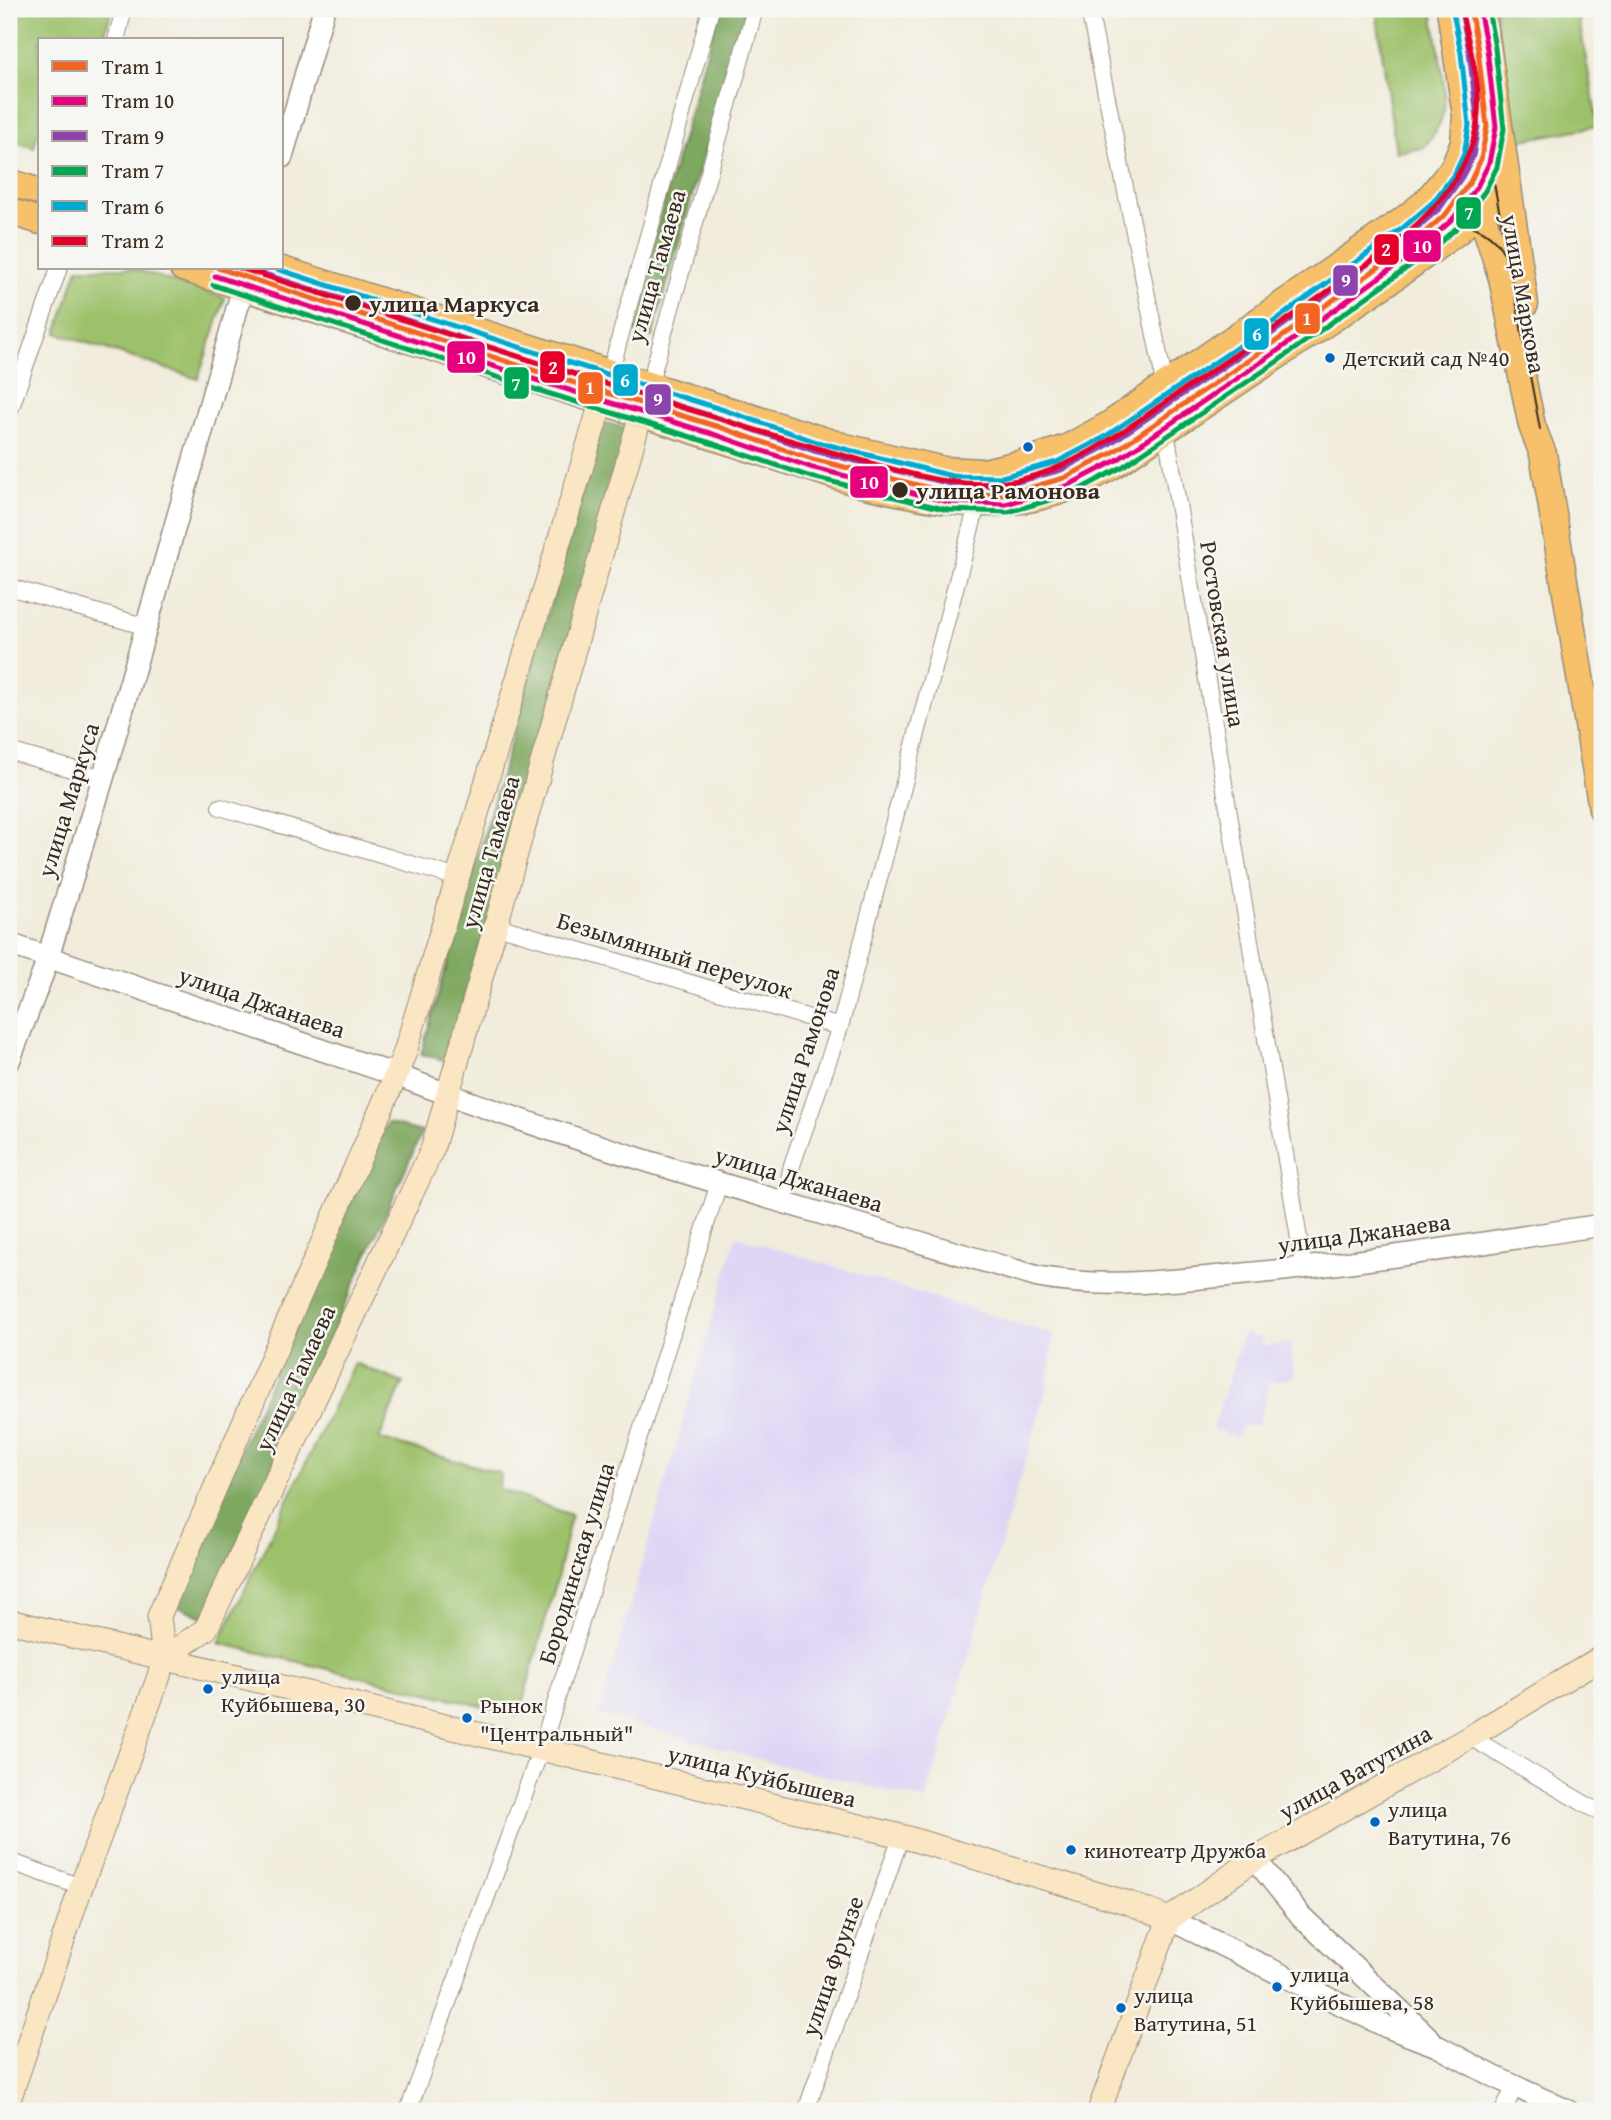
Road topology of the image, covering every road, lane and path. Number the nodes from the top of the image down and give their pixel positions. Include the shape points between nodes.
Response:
1 (124, 9) edge
2 (324, 9) edge
3 (711, 9) edge
4 (755, 9) edge
5 (1089, 9) edge
6 (1450, 9) edge
7 (1482, 9) edge
8 (117, 38) edge
9 (1464, 142) junction
10 (284, 150) edge
11 (1505, 177) junction
12 (9, 182) edge
13 (38, 191) edge
14 (9, 211) edge
15 (1481, 211) junction
16 (38, 220) edge
17 (1431, 250) junction
18 (57, 270) edge
19 (196, 270) edge
20 (282, 270) edge
21 (246, 278) edge
22 (1502, 278) junction
23 (610, 373) junction
24 (649, 386) junction
25 (1163, 386) junction
26 (602, 402) junction
27 (9, 413) edge
28 (642, 414) junction
29 (1166, 431) junction
30 (1543, 454) junction
31 (977, 505) junction
32 (9, 587) edge
33 (147, 628) junction
34 (9, 751) edge
35 (103, 778) junction
36 (220, 807) dead end
37 (1602, 810) edge
38 (458, 878) junction
39 (497, 926) junction
40 (9, 944) edge
41 (48, 956) junction
42 (840, 1027) junction
43 (9, 1061) edge
44 (396, 1075) junction
45 (449, 1095) junction
46 (719, 1183) junction
47 (784, 1203) junction
48 (1602, 1225) edge
49 (1304, 1269) junction
50 (9, 1621) edge
51 (1602, 1657) edge
52 (164, 1658) junction
53 (1470, 1737) junction
54 (541, 1749) junction
55 (1602, 1814) edge
56 (901, 1836) junction
57 (1255, 1858) junction
58 (9, 1861) edge
59 (82, 1887) junction
60 (1169, 1919) junction
61 (1437, 2046) junction
62 (1515, 2086) junction
63 (9, 2100) edge
64 (408, 2111) edge
65 (806, 2111) edge
66 (1099, 2111) edge
67 (1503, 2111) edge
68 (1567, 2111) edge

1 - 8 street
2 - 10 street
3 - 23 street, улица Тамаева
4 - 24 street, улица Тамаева
5 - 25 street, Ростовская улица
6 - 9 main road, улица Маркова via 1466,117
7 - 11 main road, улица Маркова
9 - 15 main road, улица Маркова via 1468,174
9 - 25 main road via 1454,167 1426,202 1374,243
11 - 15 main road
11 - 30 main road, улица Маркова via 1547,426
12 - 13 main road
14 - 16 main road
15 - 17 main road
15 - 22 main road, улица Маркова
17 - 22 main road via 1468,247 1484,253
17 - 29 main road
18 - 27 street
19 - 21 main road
20 - 23 main road
21 - 26 main road
21 - 33 street, улица Маркуса
22 - 30 main road, улица Маркова via 1532,426
23 - 24 main road
23 - 26 main road, улица Тамаева
24 - 25 main road via 845,447 944,470 984,472 1069,447
24 - 28 main road, улица Тамаева
25 - 29 street, Ростовская улица
26 - 28 main road
26 - 38 main road, улица Тамаева
28 - 31 main road via 861,484
28 - 39 main road, улица Тамаева
29 - 31 main road via 1076,485 1025,501
29 - 49 street, Ростовская улица
30 - 37 main road, улица Маркова
31 - 42 street, улица Рамонова
32 - 33 street
33 - 35 street, улица Маркуса
34 - 35 street
35 - 41 street, улица Маркуса
36 - 38 street
38 - 44 main road, улица Тамаева
39 - 42 street, Безымянный переулок
39 - 45 main road, улица Тамаева
40 - 41 street, улица Джанаева
41 - 43 street, улица Маркуса
41 - 44 street, улица Джанаева
42 - 47 street, улица Рамонова via 792,1165
44 - 45 street, улица Джанаева
44 - 52 main road, улица Тамаева via 159,1616
45 - 46 street, улица Джанаева
45 - 52 main road, улица Тамаева via 432,1150 206,1629
46 - 47 street, улица Джанаева
46 - 54 street, Бородинская улица
47 - 49 street, улица Джанаева via 1072,1283 1139,1284
48 - 49 street, улица Джанаева
50 - 52 main road, улица Куйбышева
51 - 53 main road, улица Ватутина
52 - 54 main road, улица Куйбышева
52 - 59 main road, улица Тамаева
53 - 55 street
53 - 57 main road, улица Ватутина
54 - 56 main road, улица Куйбышева
54 - 64 street, Бородинская улица
56 - 60 main road, улица Куйбышева via 1117,1899
56 - 65 street, улица Фрунзе
57 - 60 main road, улица Ватутина
57 - 61 street, улица Куйбышева via 1301,1916
58 - 59 street
59 - 63 main road, улица Тамаева
60 - 61 street, улица Куйбышева via 1387,2027
60 - 66 main road
61 - 62 street, улица Куйбышева
62 - 67 street
62 - 68 street, улица Куйбышева

